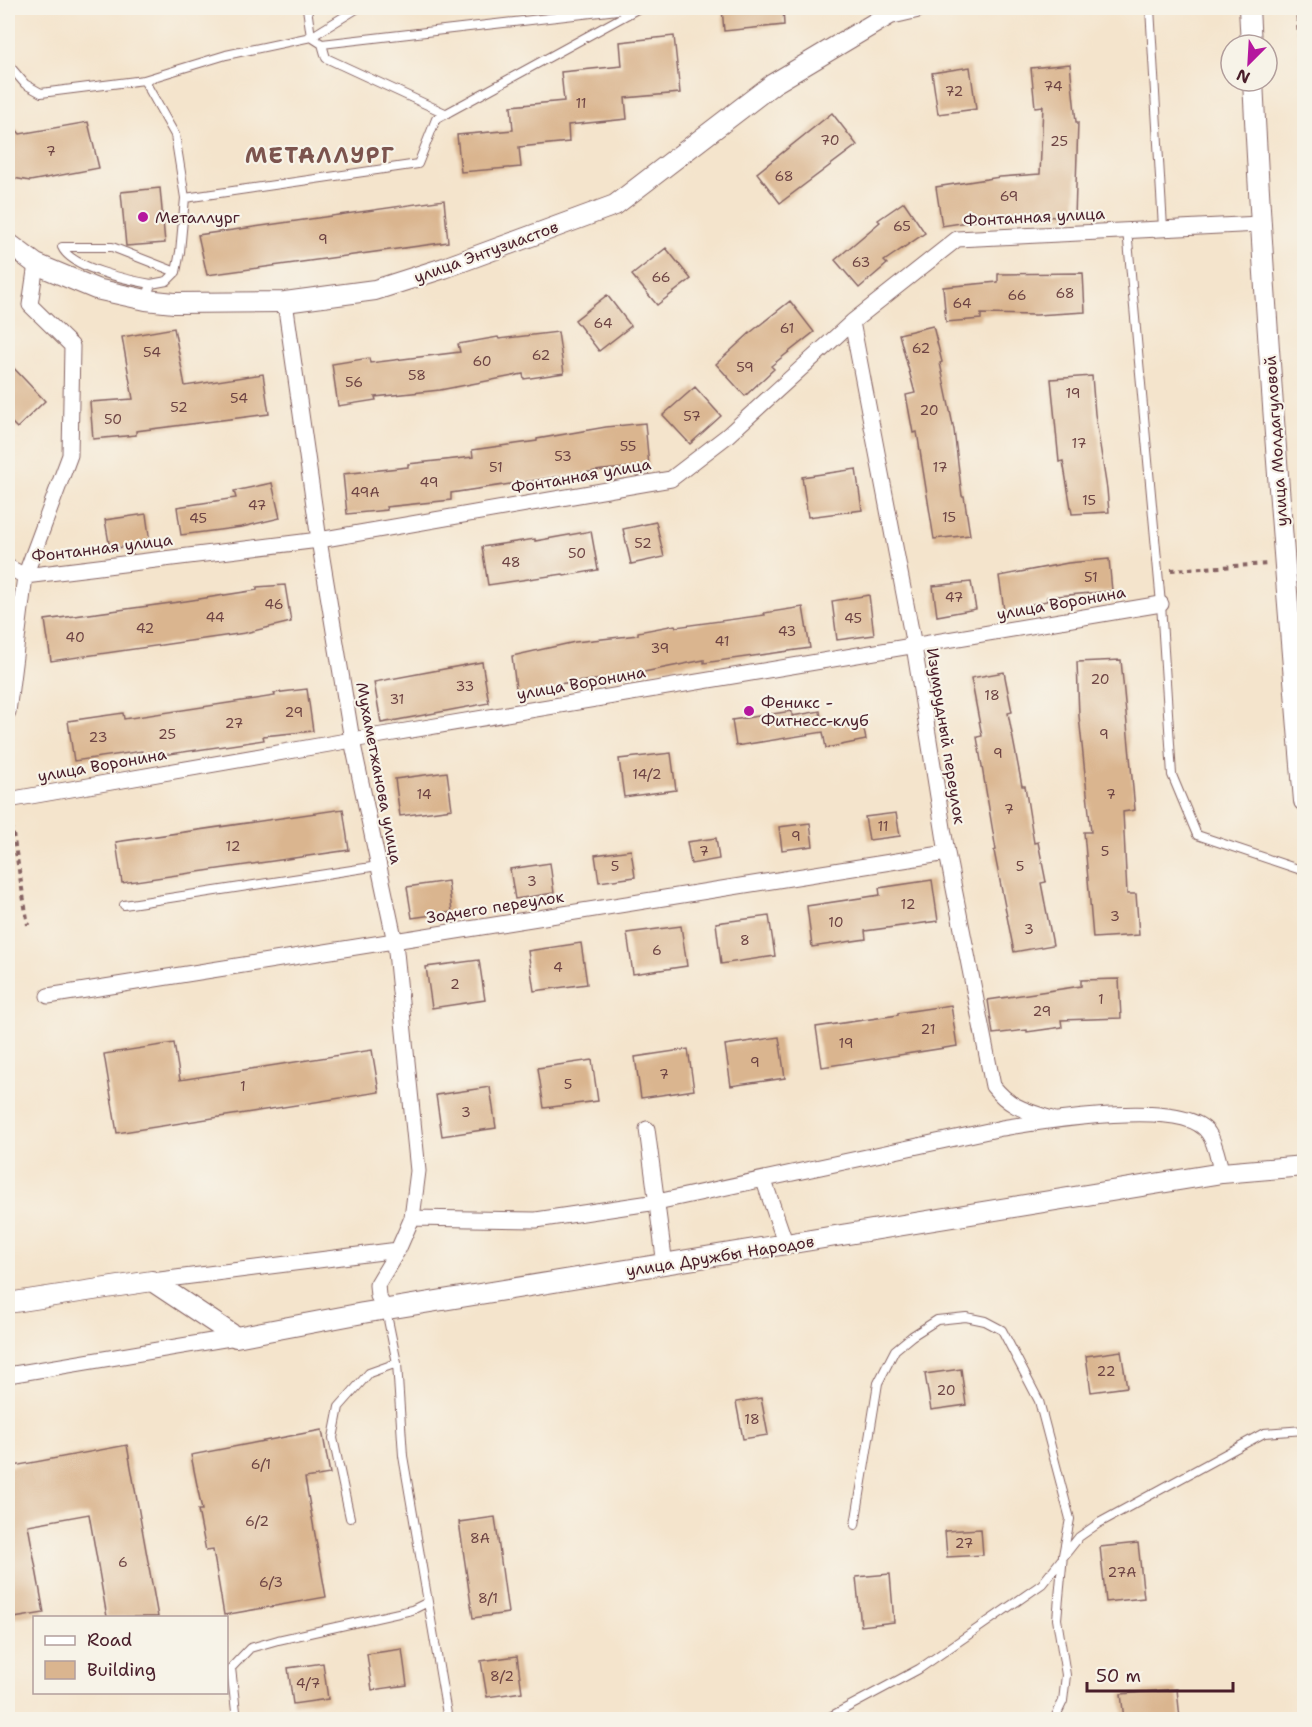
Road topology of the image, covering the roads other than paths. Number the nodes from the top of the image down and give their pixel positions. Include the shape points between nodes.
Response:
1 (307, 8) edge
2 (358, 8) edge
3 (638, 8) edge
4 (916, 8) edge
5 (1150, 8) edge
6 (1249, 8) edge
7 (1250, 33) edge
8 (311, 37) junction
9 (322, 44) junction
10 (8, 64) edge
11 (144, 80) junction
12 (1254, 93) edge
13 (447, 114) junction
14 (185, 198) junction
15 (1260, 224) junction
16 (1163, 228) junction
17 (1128, 230) junction
18 (8, 243) edge
19 (36, 264) junction
20 (176, 272) junction
21 (149, 292) junction
22 (285, 302) junction
23 (852, 322) junction
24 (319, 540) junction
25 (8, 567) edge
26 (25, 576) junction
27 (1161, 604) junction
28 (914, 646) junction
29 (8, 712) edge
30 (352, 740) junction
31 (8, 800) edge
32 (1305, 801) edge
33 (946, 853) junction
34 (378, 866) junction
35 (1305, 871) edge
36 (124, 905) dead end
37 (395, 942) junction
38 (48, 996) dead end
39 (1054, 1119) junction
40 (646, 1129) dead end
41 (1305, 1166) edge
42 (1222, 1173) junction
43 (764, 1181) junction
44 (657, 1202) junction
45 (412, 1218) junction
46 (786, 1245) junction
47 (398, 1250) junction
48 (665, 1264) junction
49 (152, 1281) junction
50 (8, 1303) edge
51 (385, 1309) junction
52 (236, 1337) junction
53 (397, 1363) junction
54 (8, 1375) edge
55 (1305, 1430) edge
56 (350, 1518) dead end
57 (855, 1525) dead end
58 (1064, 1555) junction
59 (428, 1602) junction
60 (237, 1719) edge
61 (448, 1719) edge
62 (824, 1719) edge
63 (1054, 1719) edge

1 - 8 lane
2 - 8 lane
3 - 9 lane
3 - 13 lane
4 - 22 street, улица Энтузиастов via 891,14 773,84 615,205 375,290
5 - 16 lane
6 - 7 street
8 - 9 lane
8 - 11 lane via 226,55
9 - 13 lane via 327,58
10 - 11 lane via 25,84 41,93
11 - 14 lane via 175,135
12 - 15 street, улица Молдагуловой
13 - 14 lane via 436,119 418,164
14 - 20 lane
15 - 16 street, Фонтанная улица
15 - 32 street, улица Молдагуловой
16 - 17 street, Фонтанная улица
17 - 23 street, Фонтанная улица via 957,239
17 - 27 lane
18 - 19 street, улица Энтузиастов
19 - 21 street, улица Энтузиастов via 96,290
19 - 26 street via 30,305 72,346 70,455
20 - 21 lane
20 - 21 lane via 112,247 62,247 65,254 92,268
21 - 22 street, улица Энтузиастов via 174,303
22 - 24 street, Мухаметжанова улица
23 - 24 street, Фонтанная улица via 727,436 671,479
23 - 28 street, Изумрудный переулок
24 - 26 street, Фонтанная улица
24 - 30 street, Мухаметжанова улица
25 - 26 street, Фонтанная улица
26 - 29 street
27 - 28 street, улица Воронина
27 - 35 lane via 1172,775 1197,835
28 - 30 street, улица Воронина
28 - 33 street, Изумрудный переулок
30 - 31 street, улица Воронина
30 - 34 street, Мухаметжанова улица
33 - 37 street, Зодчего переулок
33 - 39 street, Изумрудный переулок via 993,1086 1016,1107
34 - 36 lane
34 - 37 street, Мухаметжанова улица
37 - 38 street, Зодчего переулок
37 - 45 street, Мухаметжанова улица via 418,1171
39 - 42 street via 1138,1113 1183,1119 1209,1132
39 - 43 street
40 - 44 street
41 - 42 street, улица Дружбы Народов
42 - 46 street, улица Дружбы Народов
43 - 44 street
43 - 46 street
44 - 45 street via 536,1220
44 - 48 street
45 - 47 street, Мухаметжанова улица
46 - 48 street, улица Дружбы Народов
47 - 49 street
47 - 51 street, Мухаметжанова улица via 377,1285
48 - 51 street, улица Дружбы Народов
49 - 50 street
49 - 52 street
51 - 52 street, улица Дружбы Народов
51 - 53 lane
52 - 54 street
53 - 56 lane via 369,1373 339,1407 333,1438
53 - 59 lane via 403,1456
55 - 58 lane via 1264,1433 1099,1523 1079,1537
57 - 58 lane via 878,1383 895,1350 937,1320 966,1317 1002,1330 1039,1401 1070,1520
58 - 62 lane via 1042,1584 919,1669
58 - 63 lane via 1057,1619 1066,1675 1063,1701
59 - 60 lane via 412,1610 250,1648 231,1668
59 - 61 lane

